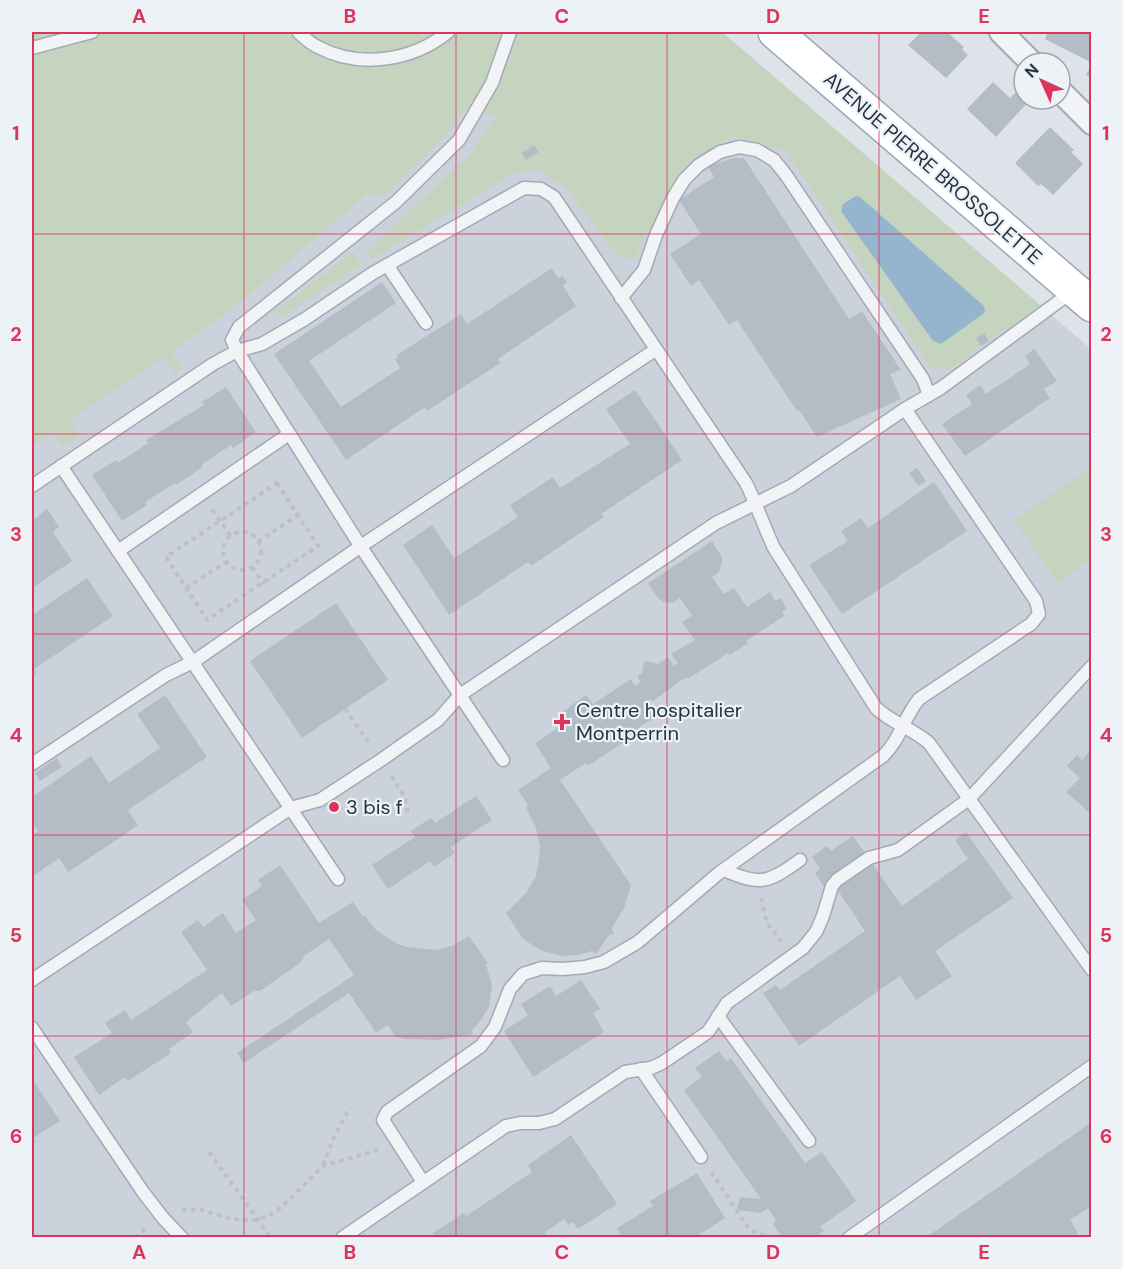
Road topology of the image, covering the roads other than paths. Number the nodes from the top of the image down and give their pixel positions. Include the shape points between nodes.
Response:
1 (92, 32) edge
2 (448, 32) edge
3 (510, 32) edge
4 (775, 32) edge
5 (1001, 32) edge
6 (299, 33) dead end
7 (32, 48) edge
8 (1020, 51) edge
9 (1072, 103) edge
10 (1092, 123) edge
11 (387, 265) junction
12 (621, 298) junction
13 (1083, 298) edge
14 (426, 323) dead end
15 (655, 350) junction
16 (237, 351) junction
17 (929, 395) junction
18 (905, 409) junction
19 (290, 434) junction
20 (61, 466) junction
21 (32, 486) edge
22 (756, 503) junction
23 (361, 547) junction
24 (118, 551) junction
25 (193, 662) junction
26 (1092, 666) edge
27 (460, 695) junction
28 (903, 727) junction
29 (503, 760) dead end
30 (32, 764) edge
31 (969, 799) junction
32 (291, 808) junction
33 (800, 860) dead end
34 (724, 870) junction
35 (338, 879) dead end
36 (1087, 953) edge
37 (1092, 970) edge
38 (32, 980) edge
39 (718, 1016) junction
40 (32, 1028) edge
41 (1092, 1066) edge
42 (641, 1069) junction
43 (809, 1141) dead end
44 (701, 1157) road end
45 (423, 1182) junction
46 (182, 1238) edge
47 (342, 1238) edge
48 (849, 1238) edge

1 - 7 lane
2 - 6 lane via 417,51 385,60 350,59 318,47
3 - 16 lane via 492,83 459,140 396,202 239,327 232,340
4 - 13 main road, AVENUE PIERRE BROSSOLETTE
5 - 8 street
9 - 10 street
11 - 12 lane via 524,188 541,189 554,197
11 - 14 lane
11 - 16 lane via 262,344
12 - 15 lane
12 - 17 lane via 644,270 656,235 684,180 720,152 739,147 757,150 774,160 786,175 923,379
13 - 17 lane
15 - 22 lane
15 - 23 lane
16 - 19 lane
16 - 20 lane
17 - 18 lane
18 - 22 lane via 791,486
18 - 28 lane via 1035,601 1039,614 1031,624 919,699
19 - 23 lane
19 - 24 lane
20 - 21 lane
20 - 24 lane
22 - 27 lane via 716,523
22 - 28 lane via 774,548 864,690 886,718
23 - 25 lane
23 - 27 lane
24 - 25 lane
25 - 30 lane via 166,675
25 - 32 lane
26 - 31 lane
27 - 29 lane
27 - 32 lane via 438,720 381,760 320,800
28 - 31 lane via 929,743
28 - 34 lane via 883,756
31 - 36 lane
31 - 39 lane via 898,850 869,858 837,880 816,932 803,948 728,1003
32 - 35 lane
32 - 38 lane
33 - 34 lane via 778,876 765,879 746,880
34 - 45 lane via 638,942 604,962 585,967 542,968 523,974 510,989 495,1027 481,1046 387,1112 383,1120
36 - 37 lane
39 - 42 lane via 708,1032 672,1057
39 - 43 lane
40 - 46 lane via 163,1218
41 - 48 lane
42 - 44 lane
42 - 45 lane via 624,1072 555,1119 507,1126
45 - 47 lane

